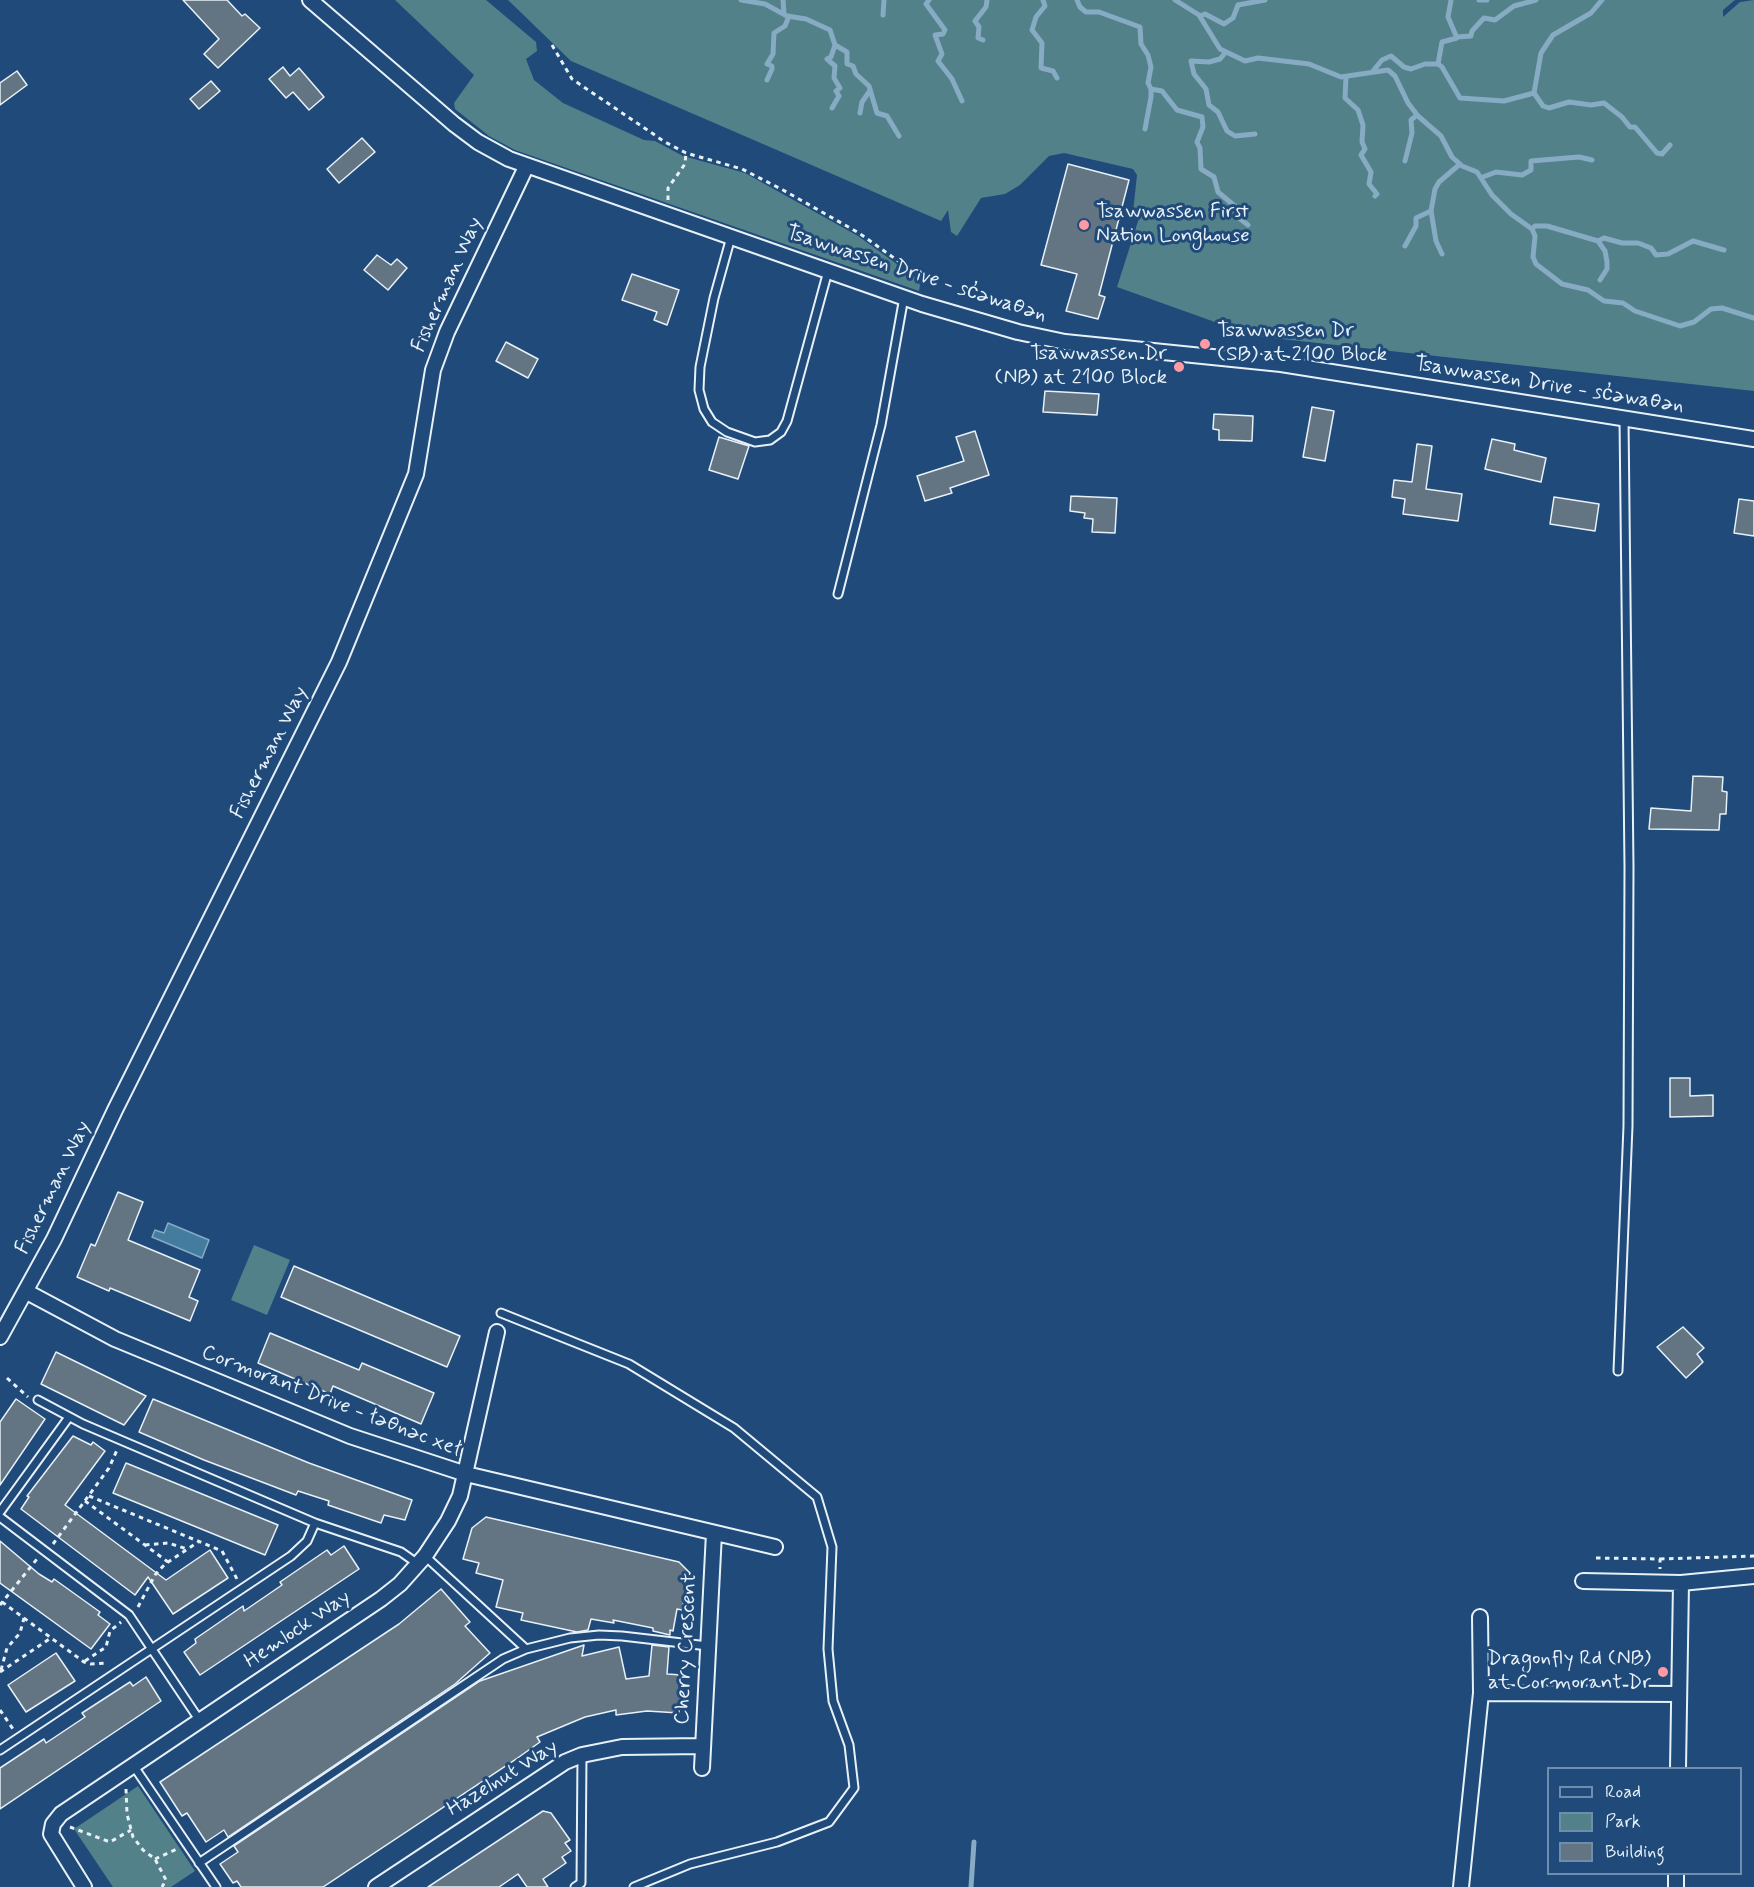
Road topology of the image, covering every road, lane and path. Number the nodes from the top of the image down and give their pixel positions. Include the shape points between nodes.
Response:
1 (310, 0) edge
2 (552, 45) dead end
3 (686, 153) junction
4 (526, 167) junction
5 (663, 213) junction
6 (731, 237) junction
7 (828, 271) junction
8 (915, 273) dead end
9 (904, 297) junction
10 (1624, 419) junction
11 (1754, 439) edge
12 (838, 594) dead end
13 (27, 1292) junction
14 (501, 1313) dead end
15 (497, 1332) dead end
16 (0, 1337) edge
17 (1618, 1371) dead end
18 (8, 1378) dead end
19 (38, 1400) joint
20 (69, 1417) junction
21 (121, 1440) junction
22 (466, 1474) junction
23 (88, 1496) junction
24 (85, 1501) junction
25 (0, 1512) edge
26 (0, 1517) edge
27 (315, 1523) junction
28 (714, 1533) junction
29 (198, 1542) junction
30 (52, 1545) dead end
31 (145, 1545) junction
32 (775, 1547) dead end
33 (187, 1549) junction
34 (1754, 1556) edge
35 (39, 1558) dead end
36 (1596, 1558) dead end
37 (1660, 1559) junction
38 (422, 1560) junction
39 (168, 1562) junction
40 (1660, 1574) dead end
41 (1754, 1576) edge
42 (1583, 1581) dead end
43 (1681, 1583) junction
44 (243, 1588) junction
45 (1, 1603) edge
46 (137, 1608) dead end
47 (1480, 1617) dead end
48 (24, 1618) junction
49 (122, 1620) dead end
50 (51, 1638) junction
51 (708, 1646) junction
52 (152, 1649) junction
53 (526, 1649) junction
54 (84, 1662) junction
55 (123, 1668) junction
56 (0, 1672) edge
57 (1481, 1693) junction
58 (1679, 1694) junction
59 (0, 1710) edge
60 (200, 1721) junction
61 (19, 1738) junction
62 (703, 1746) junction
63 (0, 1750) edge
64 (582, 1755) junction
65 (134, 1765) junction
66 (1678, 1767) edge
67 (702, 1768) dead end
68 (126, 1789) dead end
69 (70, 1827) dead end
70 (131, 1830) junction
71 (187, 1845) junction
72 (155, 1859) junction
73 (199, 1863) junction
74 (84, 1887) edge
75 (162, 1887) edge
76 (216, 1887) edge
77 (376, 1887) edge
78 (575, 1887) edge
79 (634, 1887) edge
80 (1461, 1887) edge

1 - 4 street, Tsawwassen Drive - sc̓əwaθən via 454,124 478,142
2 - 3 path via 572,80
3 - 5 path via 686,164 668,188
3 - 8 path via 742,169 783,190 859,233
4 - 5 street, Tsawwassen Drive - sc̓əwaθən
4 - 13 street, Fisherman Way via 440,351 433,370 416,474 339,662
5 - 6 street, Tsawwassen Drive - sc̓əwaθən
6 - 7 street, Tsawwassen Drive - sc̓əwaθən
6 - 7 lane via 714,297 699,390 712,422 755,442 770,440 787,421
7 - 9 street, Tsawwassen Drive - sc̓əwaθən
9 - 10 street, Tsawwassen Drive - sc̓əwaθən via 1018,332 1065,342 1281,364
9 - 12 lane via 881,425
10 - 11 street, Tsawwassen Drive - sc̓əwaθən
10 - 17 lane via 1628,1126
13 - 16 street, Fisherman Way
13 - 22 street, Cormorant Drive - łəθnəc xeł via 115,1339 233,1390 350,1436
14 - 79 lane via 628,1364 735,1428 817,1497 832,1547 828,1649 833,1701 849,1746 854,1788 829,1822 777,1842 690,1864
15 - 22 street, Hemlock Way
18 - 19 path via 33,1402
19 - 20 lane
20 - 21 lane
20 - 25 lane
21 - 23 path via 109,1468
21 - 27 lane
22 - 28 street, Cormorant Drive - łəθnəc xeł
22 - 38 street, Hemlock Way via 448,1521
23 - 24 path
23 - 29 path
24 - 30 path
24 - 31 path
26 - 52 lane via 126,1612
27 - 38 lane
27 - 44 lane via 306,1541 291,1556
28 - 32 street, Cormorant Drive - łəθnəc xeł
28 - 51 street, Cherry Crescent
29 - 33 path
29 - 44 path via 224,1553
31 - 33 path via 168,1543
31 - 39 path
33 - 39 path
34 - 37 path
35 - 45 path
36 - 37 path
37 - 40 path
38 - 53 lane
38 - 60 street, Hemlock Way via 381,1599
39 - 46 path via 155,1575
41 - 43 street
42 - 43 street
43 - 58 street
44 - 52 lane
45 - 48 path
47 - 57 street
48 - 50 path
48 - 56 path via 20,1633 7,1648
49 - 54 path via 110,1631 106,1647
50 - 54 path
50 - 56 path
51 - 53 lane via 599,1635
51 - 62 street, Cherry Crescent
52 - 55 lane
52 - 60 lane
53 - 73 lane via 503,1659
54 - 55 path via 100,1664 113,1660
55 - 61 lane
57 - 58 street
57 - 80 street
58 - 66 street
59 - 61 path
60 - 65 street, Hemlock Way
61 - 63 lane
62 - 64 street, Hazelnut Way via 622,1748
62 - 67 street, Cherry Crescent
64 - 77 street, Hazelnut Way via 549,1771
64 - 78 lane via 581,1883
65 - 71 lane
65 - 74 street, Hemlock Way via 61,1814 53,1824 51,1834 57,1847
68 - 70 path
69 - 70 path via 106,1842
70 - 72 path via 142,1850
71 - 72 path
71 - 73 lane
72 - 75 path via 166,1881
73 - 76 lane

